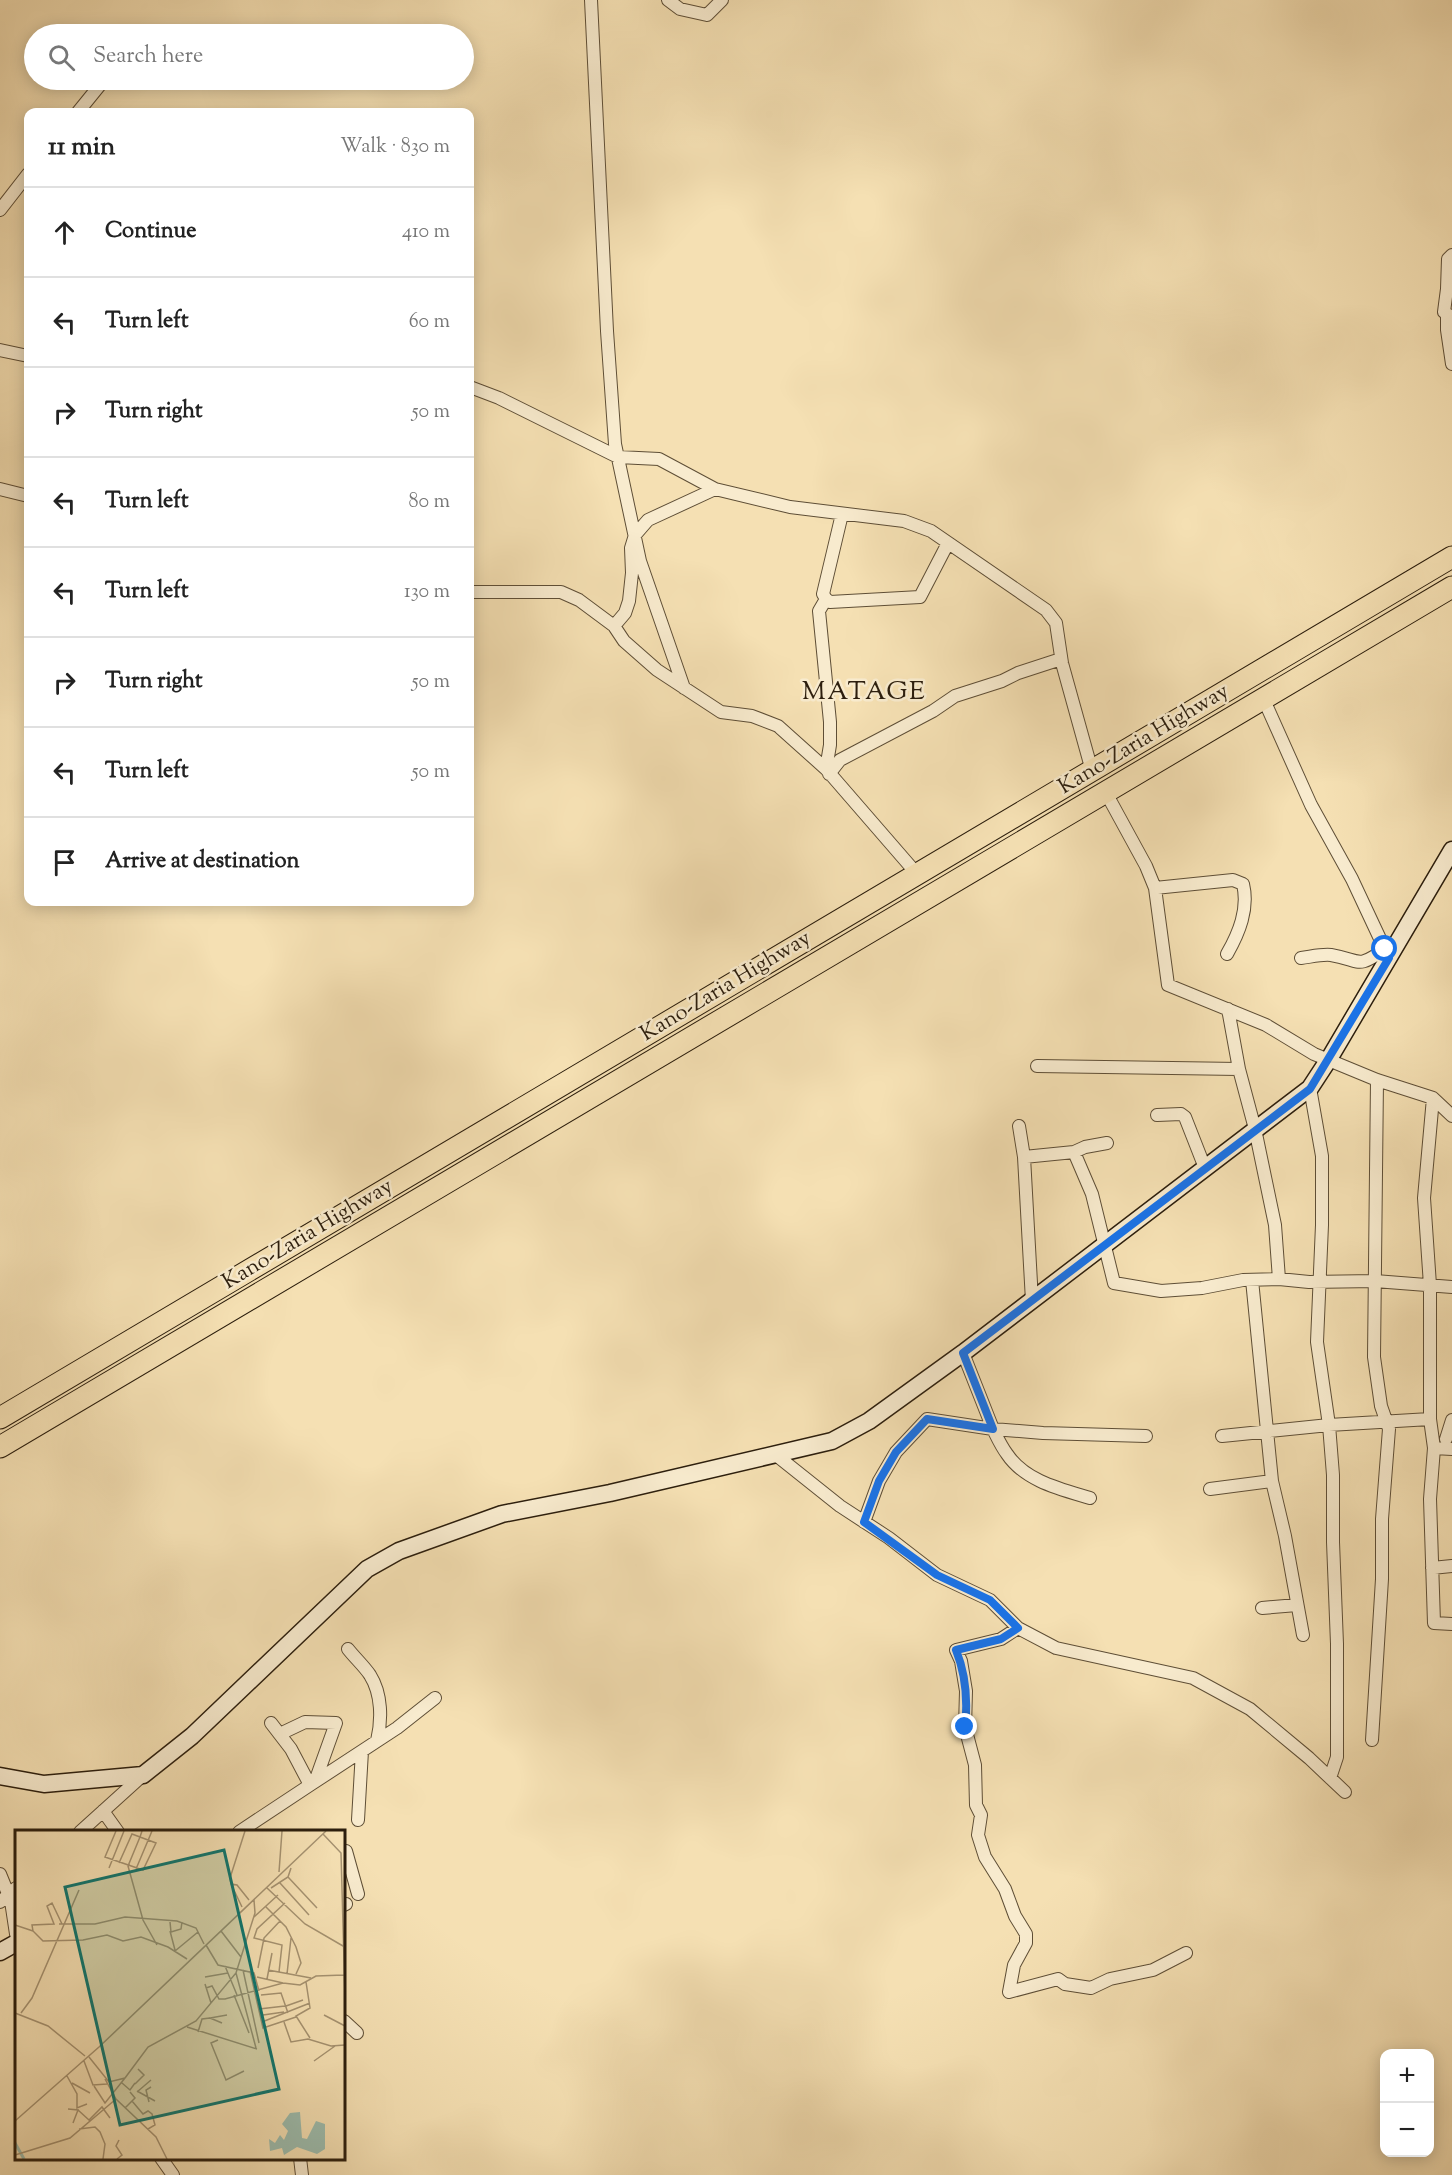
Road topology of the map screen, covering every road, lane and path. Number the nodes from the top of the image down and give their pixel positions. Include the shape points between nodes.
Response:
1 (591, 0) edge
2 (668, 0) edge
3 (722, 0) edge
4 (96, 90) edge
5 (81, 108) edge
6 (24, 179) edge
7 (0, 210) edge
8 (1452, 255) edge
9 (1450, 316) edge
10 (0, 350) edge
11 (24, 355) edge
12 (1452, 364) edge
13 (474, 388) edge
14 (618, 457) junction
15 (0, 489) edge
16 (715, 489) junction
17 (24, 495) edge
18 (842, 514) junction
19 (635, 534) junction
20 (948, 543) junction
21 (1452, 557) edge
22 (1426, 573) junction
23 (1445, 590) edge
24 (474, 592) edge
25 (825, 599) junction
26 (614, 626) junction
27 (1061, 659) junction
28 (684, 688) junction
29 (1264, 700) junction
30 (828, 771) junction
31 (1092, 771) junction
32 (1105, 791) junction
33 (1452, 850) edge
34 (917, 874) junction
35 (1155, 888) junction
36 (1387, 953) junction
37 (1227, 954) dead end
38 (1301, 958) dead end
39 (1228, 1009) junction
40 (1329, 1059) junction
41 (1037, 1066) dead end
42 (1239, 1069) junction
43 (1377, 1080) junction
44 (1310, 1089) junction
45 (1433, 1098) junction
46 (1157, 1115) dead end
47 (1452, 1116) edge
48 (1019, 1126) dead end
49 (1255, 1129) junction
50 (1107, 1143) dead end
51 (1074, 1152) junction
52 (1024, 1157) junction
53 (1205, 1168) junction
54 (1104, 1246) junction
55 (1279, 1279) junction
56 (1252, 1280) junction
57 (1319, 1281) junction
58 (1375, 1281) junction
59 (1430, 1285) junction
60 (1452, 1287) edge
61 (1032, 1300) junction
62 (963, 1353) junction
63 (0, 1418) edge
64 (1430, 1419) junction
65 (1384, 1420) junction
66 (1452, 1420) edge
67 (1329, 1425) junction
68 (993, 1429) junction
69 (1266, 1431) junction
70 (1146, 1436) dead end
71 (1222, 1436) dead end
72 (1449, 1444) edge
73 (0, 1447) edge
74 (1434, 1448) junction
75 (776, 1455) junction
76 (1272, 1482) junction
77 (1210, 1489) dead end
78 (1090, 1498) dead end
79 (864, 1522) junction
80 (1452, 1566) edge
81 (1432, 1568) junction
82 (1297, 1605) junction
83 (1262, 1608) dead end
84 (1452, 1624) edge
85 (1018, 1628) junction
86 (1303, 1635) dead end
87 (348, 1649) dead end
88 (435, 1698) dead end
89 (271, 1723) dead end
90 (284, 1732) dead end
91 (1372, 1740) dead end
92 (377, 1741) junction
93 (362, 1751) junction
94 (143, 1775) junction
95 (0, 1776) edge
96 (1330, 1778) junction
97 (310, 1785) junction
98 (1345, 1792) dead end
99 (103, 1811) junction
100 (358, 1820) dead end
101 (82, 1830) edge
102 (117, 1830) edge
103 (242, 1830) edge
104 (349, 1850) edge
105 (0, 1874) edge
106 (358, 1894) dead end
107 (8, 1895) edge
108 (15, 1929) edge
109 (15, 1944) edge
110 (0, 1952) edge
111 (1185, 1953) dead end
112 (345, 2022) edge
113 (357, 2033) dead end
114 (162, 2160) edge
115 (300, 2160) edge
116 (172, 2174) edge
117 (302, 2175) edge

1 - 14 street via 607,332
2 - 3 street via 680,9 706,15
4 - 5 street
6 - 7 street
8 - 9 street via 1448,259 1444,312
9 - 12 street via 1447,330
10 - 11 street
13 - 14 street
14 - 16 street via 659,459
14 - 19 street
15 - 17 street
16 - 18 street via 790,507
16 - 19 street via 648,520
18 - 20 street via 904,521 931,531
18 - 25 street
19 - 26 street via 629,601
19 - 28 street via 640,561
20 - 25 street via 920,597 830,602
20 - 27 street via 1046,610 1056,622
21 - 22 highway, Kano-Zaria Highway
22 - 23 highway
22 - 31 highway, Kano-Zaria Highway
23 - 29 highway, Kano-Zaria Highway
24 - 26 street via 561,592
25 - 30 street via 819,611 830,722
26 - 28 street via 657,670
27 - 30 street via 955,696 840,760
27 - 31 street
28 - 30 street via 721,712 752,716 778,726
29 - 32 highway, Kano-Zaria Highway
29 - 36 street via 1311,805
30 - 34 street
31 - 34 highway, Kano-Zaria Highway
32 - 35 street
32 - 73 highway, Kano-Zaria Highway
33 - 36 street
34 - 63 highway, Kano-Zaria Highway
35 - 37 street via 1233,880 1243,884 1243,918
35 - 39 street via 1168,985
36 - 38 street via 1355,963 1328,954
36 - 40 street
39 - 40 street via 1266,1024
39 - 42 street
40 - 43 street
40 - 44 street
41 - 42 street
42 - 49 street
43 - 45 street
43 - 58 street
44 - 49 street
44 - 57 street via 1322,1156
45 - 47 street
45 - 59 street via 1424,1198
46 - 53 street via 1185,1117
48 - 52 street
49 - 53 street
49 - 55 street via 1275,1225
50 - 51 street
51 - 52 street
51 - 54 street via 1092,1194
52 - 61 street
53 - 54 street
54 - 56 street via 1114,1283 1161,1292
54 - 61 street
55 - 56 street
55 - 57 street
56 - 69 street
57 - 58 street
57 - 67 street via 1317,1342
58 - 59 street
58 - 65 street via 1374,1357
59 - 60 street
59 - 64 street
61 - 62 street
62 - 68 street
62 - 75 street via 869,1421 832,1441
64 - 65 street
64 - 74 street
65 - 67 street
65 - 91 street via 1389,1429
66 - 72 street
67 - 69 street
67 - 96 street via 1337,1644 1337,1757
68 - 70 street
68 - 78 street via 1022,1470 1044,1483
68 - 79 street via 927,1419 896,1452 879,1481
69 - 71 street
69 - 76 street
72 - 74 street
74 - 81 street via 1430,1499
75 - 79 street
75 - 94 street via 502,1514 399,1551 367,1569 192,1736
76 - 77 street
76 - 82 street
79 - 85 street via 937,1575 990,1600
80 - 81 street
81 - 84 street via 1434,1623
82 - 83 street
82 - 86 street
85 - 96 street via 1056,1648 1193,1678 1250,1709
85 - 111 street via 1001,1639 956,1650 966,1691 965,1727 975,1765 976,1805 981,1815 978,1835 1026,1934 1009,1992 1058,1979 1091,1988 1110,1979 1153,1970
87 - 92 street via 371,1676 378,1695
88 - 92 street
89 - 97 street via 291,1749
90 - 97 street via 305,1722 336,1723
92 - 93 street
93 - 97 street
93 - 100 street
94 - 95 street via 44,1784
94 - 99 street
96 - 98 street
97 - 103 street
99 - 101 street
99 - 102 street
104 - 106 street
105 - 107 street
107 - 108 street
109 - 110 street
112 - 113 street
114 - 116 street
115 - 117 street

